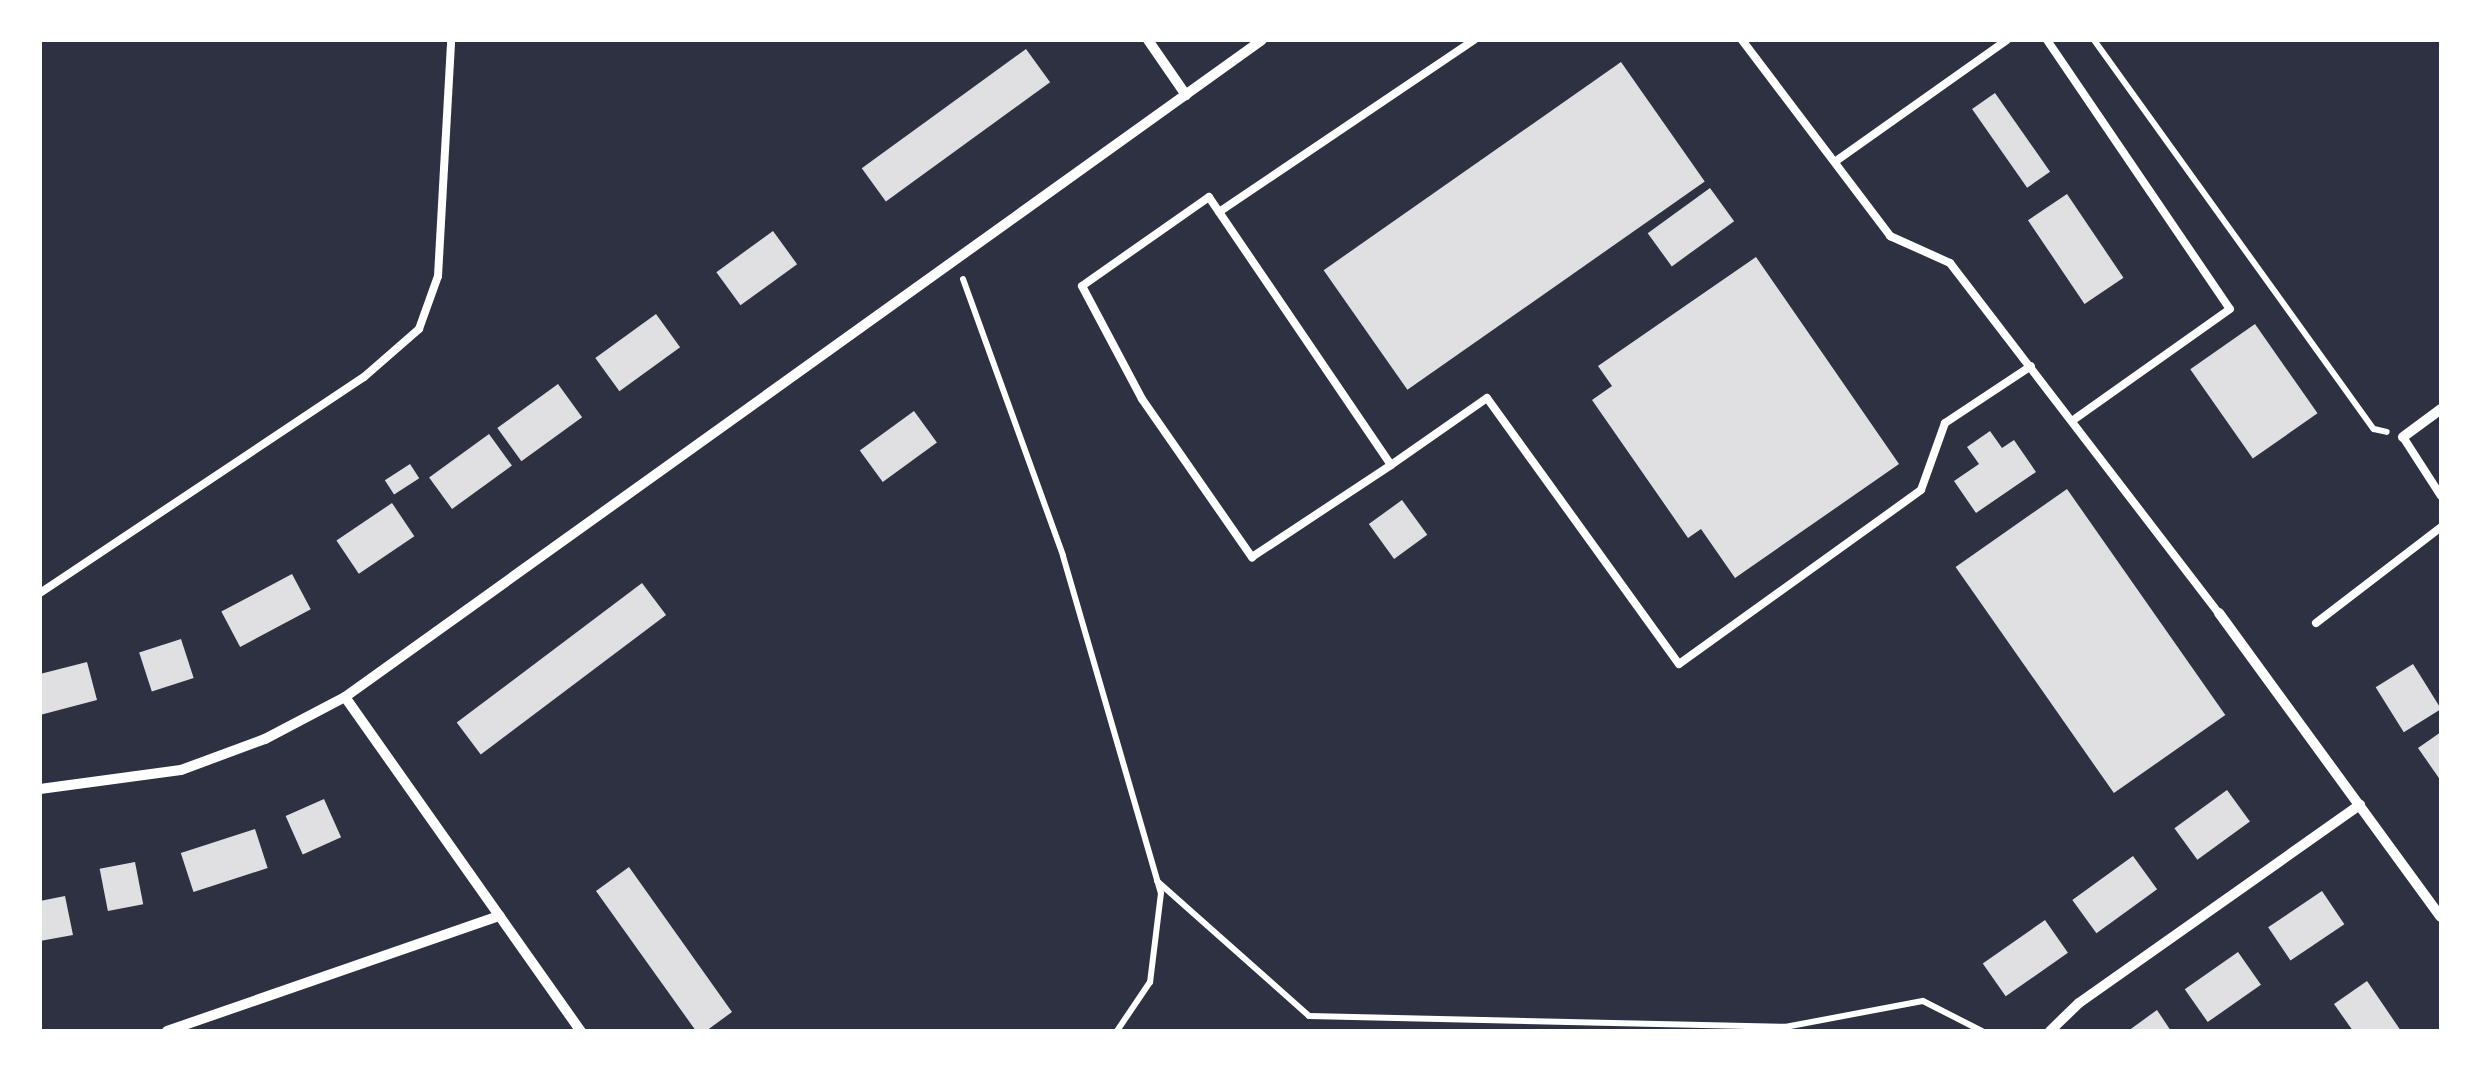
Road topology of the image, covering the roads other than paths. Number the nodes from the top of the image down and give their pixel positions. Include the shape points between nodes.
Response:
1 (451, 40) edge
2 (1148, 40) edge
3 (1262, 40) edge
4 (1474, 40) edge
5 (1742, 40) edge
6 (2007, 40) edge
7 (2047, 40) edge
8 (1186, 94) junction
9 (1836, 161) junction
10 (1220, 212) junction
11 (2031, 366) junction
12 (2441, 409) edge
13 (2076, 418) junction
14 (2403, 436) joint
15 (1391, 465) junction
16 (2441, 496) edge
17 (2441, 526) edge
18 (40, 593) edge
19 (2219, 613) joint
20 (2316, 622) dead end
21 (345, 697) junction
22 (40, 789) edge
23 (2360, 806) junction
24 (500, 916) junction
25 (2441, 916) edge
26 (167, 1031) edge
27 (581, 1031) edge
28 (2050, 1031) edge

1 - 18 lane via 438,276 419,329 364,377
2 - 8 street
3 - 8 street
4 - 10 lane
5 - 9 lane
6 - 9 lane
7 - 13 lane via 2230,309
8 - 21 street
9 - 11 lane via 1890,236 1950,262
10 - 15 lane
10 - 15 lane via 1209,197 1082,286 1142,399 1252,558
11 - 13 lane
11 - 15 lane via 1945,423 1922,490 1679,664 1487,398
12 - 14 street
13 - 19 lane
14 - 16 lane
17 - 20 lane
19 - 23 street
21 - 22 street via 265,739 181,770
21 - 24 street
23 - 25 street
23 - 28 street via 2079,1003
24 - 26 street
24 - 27 street

